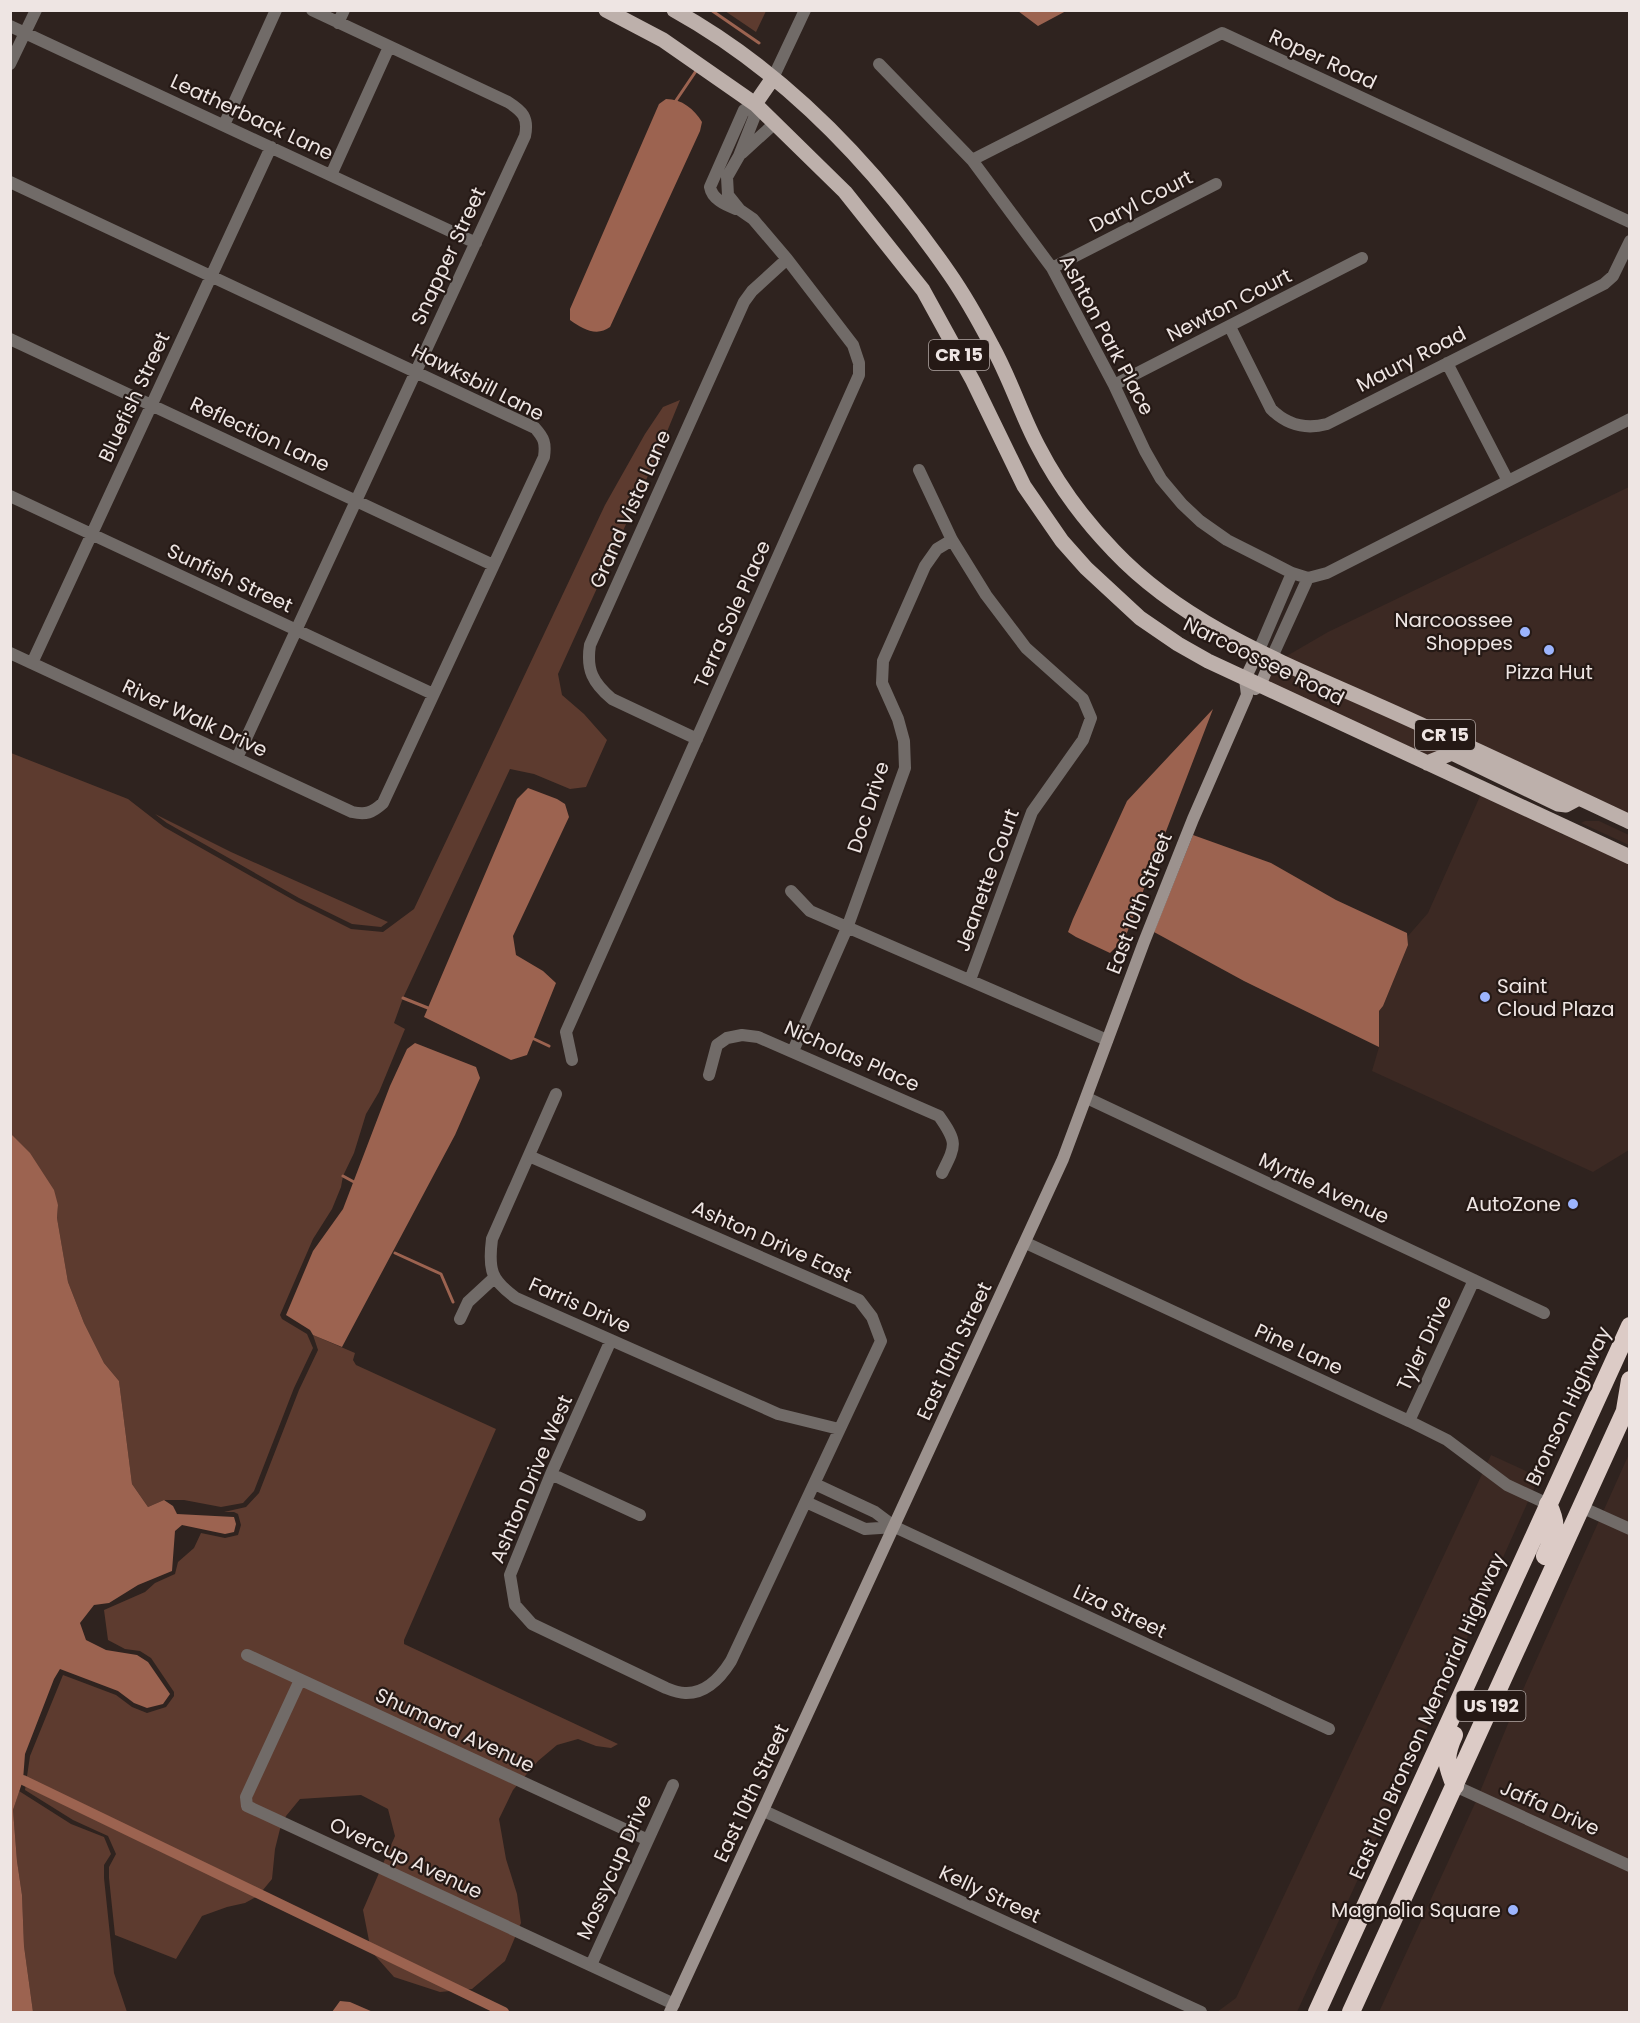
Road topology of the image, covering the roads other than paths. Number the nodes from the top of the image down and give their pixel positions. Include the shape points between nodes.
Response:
1 (36, 10) edge
2 (276, 10) edge
3 (312, 10) edge
4 (344, 10) edge
5 (606, 10) edge
6 (674, 10) edge
7 (805, 10) edge
8 (338, 23) junction
9 (10, 26) edge
10 (25, 33) junction
11 (389, 47) junction
12 (10, 64) edge
13 (879, 64) dead end
14 (773, 78) junction
15 (755, 104) junction
16 (775, 123) junction
17 (224, 125) junction
18 (271, 147) junction
19 (739, 156) junction
20 (972, 160) junction
21 (331, 175) junction
22 (10, 182) edge
23 (1216, 184) dead end
24 (740, 210) junction
25 (1629, 222) edge
26 (1629, 241) edge
27 (476, 243) junction
28 (1362, 258) dead end
29 (787, 260) junction
30 (1052, 268) junction
31 (212, 276) junction
32 (1230, 327) junction
33 (10, 339) edge
34 (1447, 363) junction
35 (416, 372) junction
36 (1114, 386) junction
37 (152, 405) junction
38 (1629, 419) edge
39 (919, 470) dead end
40 (1508, 481) junction
41 (10, 496) edge
42 (356, 501) junction
43 (92, 535) junction
44 (952, 540) junction
45 (493, 565) junction
46 (1292, 573) junction
47 (1308, 578) junction
48 (296, 630) junction
49 (10, 653) edge
50 (1265, 654) junction
51 (32, 663) junction
52 (1245, 679) junction
53 (1260, 686) junction
54 (433, 694) junction
55 (1247, 695) junction
56 (698, 739) junction
57 (237, 758) junction
58 (1427, 763) junction
59 (1579, 798) junction
60 (365, 815) joint
61 (1629, 822) edge
62 (1629, 857) edge
63 (791, 891) dead end
64 (847, 928) junction
65 (970, 980) junction
66 (1107, 1040) junction
67 (793, 1051) junction
68 (572, 1060) dead end
69 (709, 1075) dead end
70 (556, 1094) dead end
71 (1087, 1098) junction
72 (529, 1156) junction
73 (942, 1173) dead end
74 (1026, 1243) junction
75 (494, 1278) junction
76 (1474, 1280) junction
77 (1544, 1313) dead end
78 (460, 1319) dead end
79 (1629, 1326) edge
80 (611, 1340) junction
81 (1629, 1380) edge
82 (1627, 1406) edge
83 (1409, 1421) junction
84 (839, 1429) junction
85 (551, 1474) junction
86 (814, 1484) junction
87 (806, 1502) junction
88 (1548, 1504) junction
89 (1581, 1507) junction
90 (640, 1515) dead end
91 (895, 1527) junction
92 (1629, 1529) edge
93 (1526, 1552) junction
94 (247, 1655) dead end
95 (300, 1680) junction
96 (1484, 1720) junction
97 (1329, 1729) dead end
98 (673, 1785) dead end
99 (1455, 1786) junction
100 (764, 1811) junction
101 (648, 1840) junction
102 (1629, 1866) edge
103 (591, 1965) junction
104 (672, 2008) edge
105 (1201, 2013) edge
106 (1317, 2013) edge
107 (1351, 2013) edge

1 - 10 street
2 - 17 street
3 - 8 street, Snapper Street
4 - 8 street
5 - 15 main road, Narcoossee Road / CR 15 via 663,40
6 - 14 main road, Narcoossee Road / CR 15
7 - 14 street
8 - 11 street, Snapper Street
9 - 10 street, Leatherback Lane
10 - 12 street
10 - 17 street, Leatherback Lane
11 - 21 street
11 - 27 street, Snapper Street via 508,102 526,117 525,135
13 - 20 street, Ashton Park Place
14 - 15 main road
14 - 50 main road, Narcoossee Road / CR 15 via 872,173 951,275 994,350 1052,472 1078,510 1115,552 1160,592 1193,615
15 - 16 main road, Narcoossee Road / CR 15
15 - 19 street, Terra Sole Place via 754,118
15 - 24 street, Terra Sole Place via 744,110 710,187 715,198
16 - 19 street, Terra Sole Place
16 - 52 main road, Narcoossee Road / CR 15 via 845,192 923,291 973,381 1024,486 1062,541 1140,618 1178,644
17 - 18 street, Leatherback Lane
18 - 21 street, Leatherback Lane
18 - 31 street, Bluefish Street
19 - 24 street, Terra Sole Place via 726,187
20 - 25 street, Roper Road via 1222,33
20 - 30 street, Ashton Park Place
21 - 27 street, Leatherback Lane
22 - 31 street, Hawksbill Lane
23 - 30 street, Daryl Court
24 - 29 street, Terra Sole Place via 753,219
26 - 34 street, Maury Road via 1604,284
27 - 35 street, Snapper Street
28 - 32 street, Newton Court
29 - 56 street, Terra Sole Place via 853,345 859,375
29 - 56 street, Grand Vista Lane via 744,302 590,645 591,672 605,693
30 - 36 street, Ashton Park Place
31 - 35 street, Hawksbill Lane
31 - 37 street, Bluefish Street
32 - 34 street, Maury Road via 1271,409 1280,418 1305,427 1327,424
32 - 36 street, Newton Court
33 - 37 street, Reflection Lane
34 - 40 street
35 - 42 street, Snapper Street
35 - 45 street, Hawksbill Lane via 535,428 544,438 544,457
36 - 46 street, Ashton Park Place via 1150,460 1182,504 1227,540
37 - 42 street, Reflection Lane
37 - 43 street, Bluefish Street
38 - 40 street
39 - 44 street, Jeanette Court
40 - 47 street via 1327,573
41 - 43 street, Sunfish Street
42 - 45 street, Reflection Lane
42 - 48 street, Snapper Street
43 - 48 street, Sunfish Street
43 - 51 street, Bluefish Street
44 - 64 street, Doc Drive via 937,549 925,566 882,661 882,683 904,741 905,768
44 - 65 street, Jeanette Court via 986,595 1026,648 1083,699 1091,718 1083,740 1032,812
45 - 54 street, Hawksbill Lane
46 - 47 street, Ashton Park Place
46 - 50 street
47 - 50 street
48 - 54 street, Sunfish Street
48 - 57 street, Snapper Street
49 - 51 street, River Walk Drive
50 - 52 street
50 - 53 street
50 - 59 main road, Narcoossee Road / CR 15
51 - 57 street, River Walk Drive
52 - 53 main road, Narcoossee Road / CR 15
52 - 55 street
53 - 55 street
53 - 58 main road, Narcoossee Road / CR 15
54 - 60 street, Hawksbill Lane via 383,803
55 - 66 street, East 10th Street via 1193,819
56 - 68 street, Terra Sole Place via 566,1032
57 - 60 street, River Walk Drive
58 - 59 main road via 1452,753 1558,804 1566,805
58 - 62 main road, Narcoossee Road / CR 15
59 - 61 main road, Narcoossee Road / CR 15
63 - 64 street via 810,911
64 - 65 street
64 - 67 street, Doc Drive
65 - 66 street
66 - 71 street, East 10th Street
67 - 69 street, Nicholas Place via 758,1037 728,1038 717,1045
67 - 73 street, Nicholas Place via 939,1116 952,1134 954,1148
70 - 72 street
71 - 74 street, East 10th Street
71 - 76 street, Myrtle Avenue
72 - 75 street via 492,1239 489,1260
72 - 84 street, Ashton Drive East via 859,1300 872,1317 881,1341
74 - 83 street, Pine Lane
74 - 91 street, East 10th Street
75 - 78 street via 468,1302
75 - 80 street, Farris Drive via 516,1298
76 - 77 street, Myrtle Avenue
76 - 83 street, Tyler Drive
79 - 88 highway, Bronson Highway / US 192
80 - 84 street, Farris Drive via 778,1414
80 - 85 street, Ashton Drive West
81 - 82 highway
82 - 89 highway, US 192
83 - 88 street, Pine Lane via 1447,1440 1507,1485
84 - 86 street, Ashton Drive East
85 - 87 street, Ashton Drive West via 510,1575 515,1605 532,1624 666,1688 685,1693 703,1690 721,1677 732,1661
85 - 90 street
86 - 87 street, Ashton Drive East
86 - 91 street, Liza Street via 875,1512
87 - 91 street via 865,1529
88 - 93 highway, East Irlo Bronson Memorial Highway / US 192
88 - 96 highway via 1555,1534 1479,1703
89 - 92 street
89 - 96 highway, US 192
91 - 97 street, Liza Street
91 - 100 street, East 10th Street
93 - 99 highway via 1531,1566 1447,1752 1447,1768
93 - 106 highway, East Irlo Bronson Memorial Highway / US 192
94 - 95 street, Shumard Avenue
95 - 101 street, Shumard Avenue
95 - 103 street, Overcup Avenue via 246,1797 247,1806
96 - 99 highway, US 192
98 - 101 street, Mossycup Drive
99 - 102 street, Jaffa Drive
99 - 107 highway, US 192
100 - 104 street, East 10th Street
100 - 105 street, Kelly Street
101 - 103 street, Mossycup Drive
103 - 104 street, Overcup Avenue

